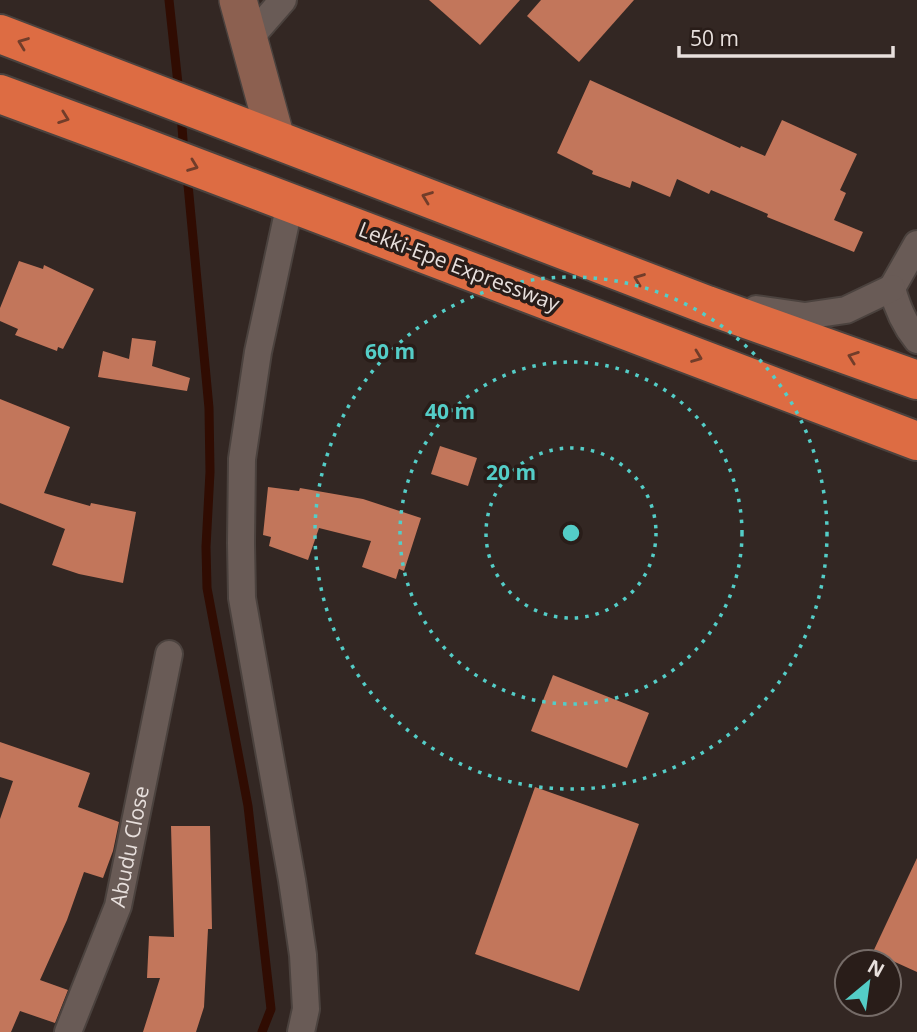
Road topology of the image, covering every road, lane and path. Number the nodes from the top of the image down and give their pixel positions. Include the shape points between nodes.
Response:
1 (238, 0) edge
2 (284, 0) edge
3 (0, 34) edge
4 (249, 39) junction
5 (0, 94) edge
6 (276, 139) junction
7 (290, 202) junction
8 (917, 244) edge
9 (892, 288) junction
10 (707, 305) junction
11 (917, 340) edge
12 (917, 380) edge
13 (917, 441) edge
14 (169, 654) dead end
15 (68, 1032) edge
16 (301, 1032) edge

1 - 4 street
2 - 4 street
6 -> 3 highway
4 - 6 street
5 -> 7 highway, Lekki-Epe Expressway
10 -> 6 highway
7 -> 13 highway, Lekki-Epe Expressway
7 - 16 street via 258,352 242,459 241,570 303,955 306,1009
8 - 9 street
9 - 10 street via 846,310 805,316
9 - 11 street via 906,326
12 -> 10 highway
14 - 15 street, Abudu Close via 118,906

